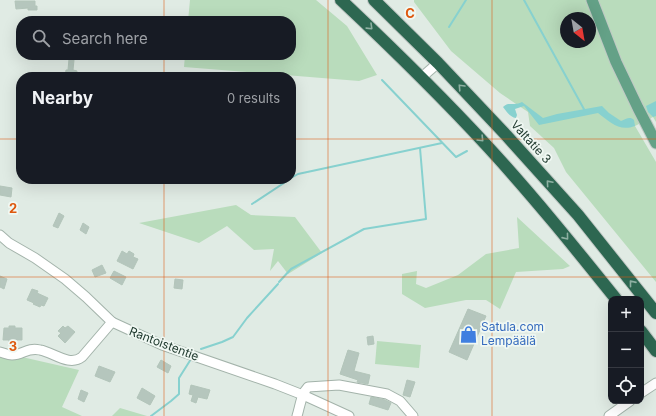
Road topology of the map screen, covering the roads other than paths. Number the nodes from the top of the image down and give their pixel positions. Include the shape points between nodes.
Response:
1 (341, 0) edge
2 (374, 0) edge
3 (592, 0) edge
4 (438, 63) junction
5 (422, 77) junction
6 (656, 142) edge
7 (0, 235) edge
8 (614, 296) edge
9 (656, 313) edge
10 (112, 322) junction
11 (642, 332) edge
12 (656, 351) edge
13 (0, 352) edge
14 (654, 384) edge
15 (644, 391) edge
16 (303, 395) junction
17 (626, 404) edge
18 (297, 416) edge
19 (349, 416) edge
20 (413, 416) edge
21 (609, 416) edge

1 -> 5 highway
2 - 4 highway, Valtatie 3
3 - 6 main road via 616,62
4 - 5 street
9 -> 4 highway, Valtatie 3 via 578,215
5 -> 8 highway via 516,178
7 - 10 street, Rantoistentie via 65,279
10 - 13 street via 78,360 71,361 41,350 31,349 12,356
10 - 16 street, Rantoistentie via 162,345
11 - 12 highway
14 - 15 street
16 - 18 street
16 - 19 street, Rantoistentie
16 - 20 street via 308,387 339,385 387,394 400,401
17 - 21 street

